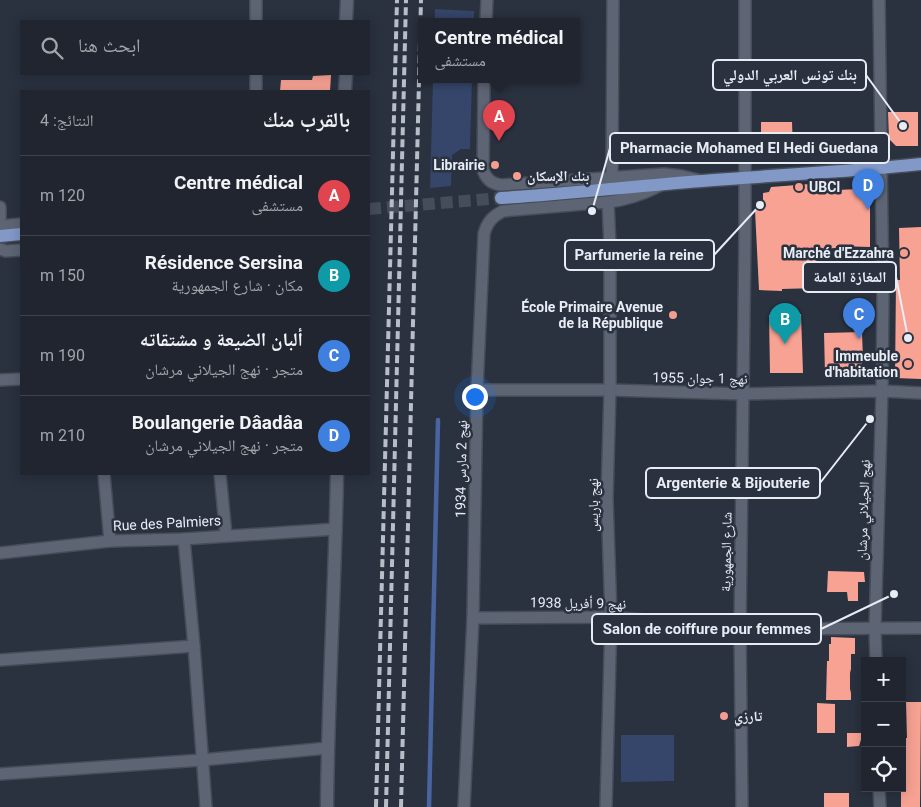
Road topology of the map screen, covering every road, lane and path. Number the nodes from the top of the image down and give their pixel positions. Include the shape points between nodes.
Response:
1 (256, 0) edge
2 (347, 0) edge
3 (487, 0) edge
4 (613, 0) edge
5 (745, 0) edge
6 (879, 0) edge
7 (486, 18) edge
8 (256, 20) edge
9 (346, 20) edge
10 (256, 75) edge
11 (346, 75) edge
12 (484, 83) edge
13 (256, 90) edge
14 (345, 90) edge
15 (921, 164) edge
16 (882, 168) junction
17 (612, 177) junction
18 (745, 177) junction
19 (558, 181) junction
20 (699, 181) junction
21 (661, 185) junction
22 (559, 194) junction
23 (502, 198) tunnel mouth
24 (608, 202) junction
25 (0, 207) edge
26 (20, 224) edge
27 (0, 226) edge
28 (20, 234) edge
29 (0, 236) edge
30 (0, 249) edge
31 (20, 250) edge
32 (20, 379) edge
33 (0, 380) edge
34 (478, 390) junction
35 (610, 390) junction
36 (882, 390) junction
37 (921, 393) edge
38 (743, 394) junction
39 (104, 475) edge
40 (220, 475) edge
41 (337, 475) edge
42 (336, 529) junction
43 (226, 535) junction
44 (184, 539) junction
45 (110, 540) junction
46 (0, 553) edge
47 (611, 617) junction
48 (473, 618) junction
49 (875, 628) junction
50 (921, 628) edge
51 (740, 629) junction
52 (194, 646) junction
53 (876, 657) edge
54 (0, 660) edge
55 (328, 748) junction
56 (202, 760) junction
57 (0, 774) edge
58 (879, 792) edge
59 (206, 807) edge
60 (327, 807) edge
61 (464, 807) edge
62 (606, 807) edge
63 (742, 807) edge
64 (880, 807) edge

1 - 8 street
2 - 9 street
3 - 7 street
4 - 17 street
5 - 18 street, شارع الجمهورية
6 - 16 street, نهج الجيلاني مرشان
10 - 13 street
11 - 14 street
12 - 19 street via 483,170 488,179 501,185
15 - 16 main road
16 - 18 main road
16 - 36 street, نهج الجيلاني مرشان
17 - 19 street
17 - 20 street via 673,175
18 - 20 main road
18 - 38 street, شارع الجمهورية
19 - 22 main road
20 - 21 main road
21 - 22 main road
21 - 24 street, نهج 2 مارس 1934 via 636,197
22 - 23 main road
24 - 34 street, نهج 2 مارس 1934 via 511,209 496,214 490,220 484,234
24 - 35 street, نهج باريس
25 - 27 street
26 - 27 street
28 - 29 main road
30 - 31 street
32 - 33 street
34 - 35 street, نهج 1 جوان 1955
34 - 48 street, نهج 2 مارس 1934
35 - 38 street, نهج 1 جوان 1955
35 - 47 street, نهج باريس via 607,498
36 - 37 street, نهج 1 جوان 1955
36 - 38 street, نهج 1 جوان 1955
36 - 49 street, نهج الجيلاني مرشان
38 - 51 street, شارع الجمهورية
39 - 45 street
40 - 43 street
41 - 42 street
42 - 43 street, Rue des Palmiers
42 - 55 street
43 - 44 street, Rue des Palmiers
44 - 45 street, Rue des Palmiers
44 - 52 street
45 - 46 street, Rue des Palmiers
47 - 48 street, نهج 9 أفريل 1938
47 - 51 street, نهج 9 أفريل 1938
47 - 62 street, نهج باريس
48 - 61 street, نهج 2 مارس 1934
49 - 50 street, نهج 9 أفريل 1938
49 - 51 street, نهج 9 أفريل 1938
49 - 53 street, نهج الجيلاني مرشان
51 - 63 street, شارع الجمهورية
52 - 54 street
52 - 56 street
55 - 56 street
55 - 60 street
56 - 57 street
56 - 59 street
58 - 64 street

